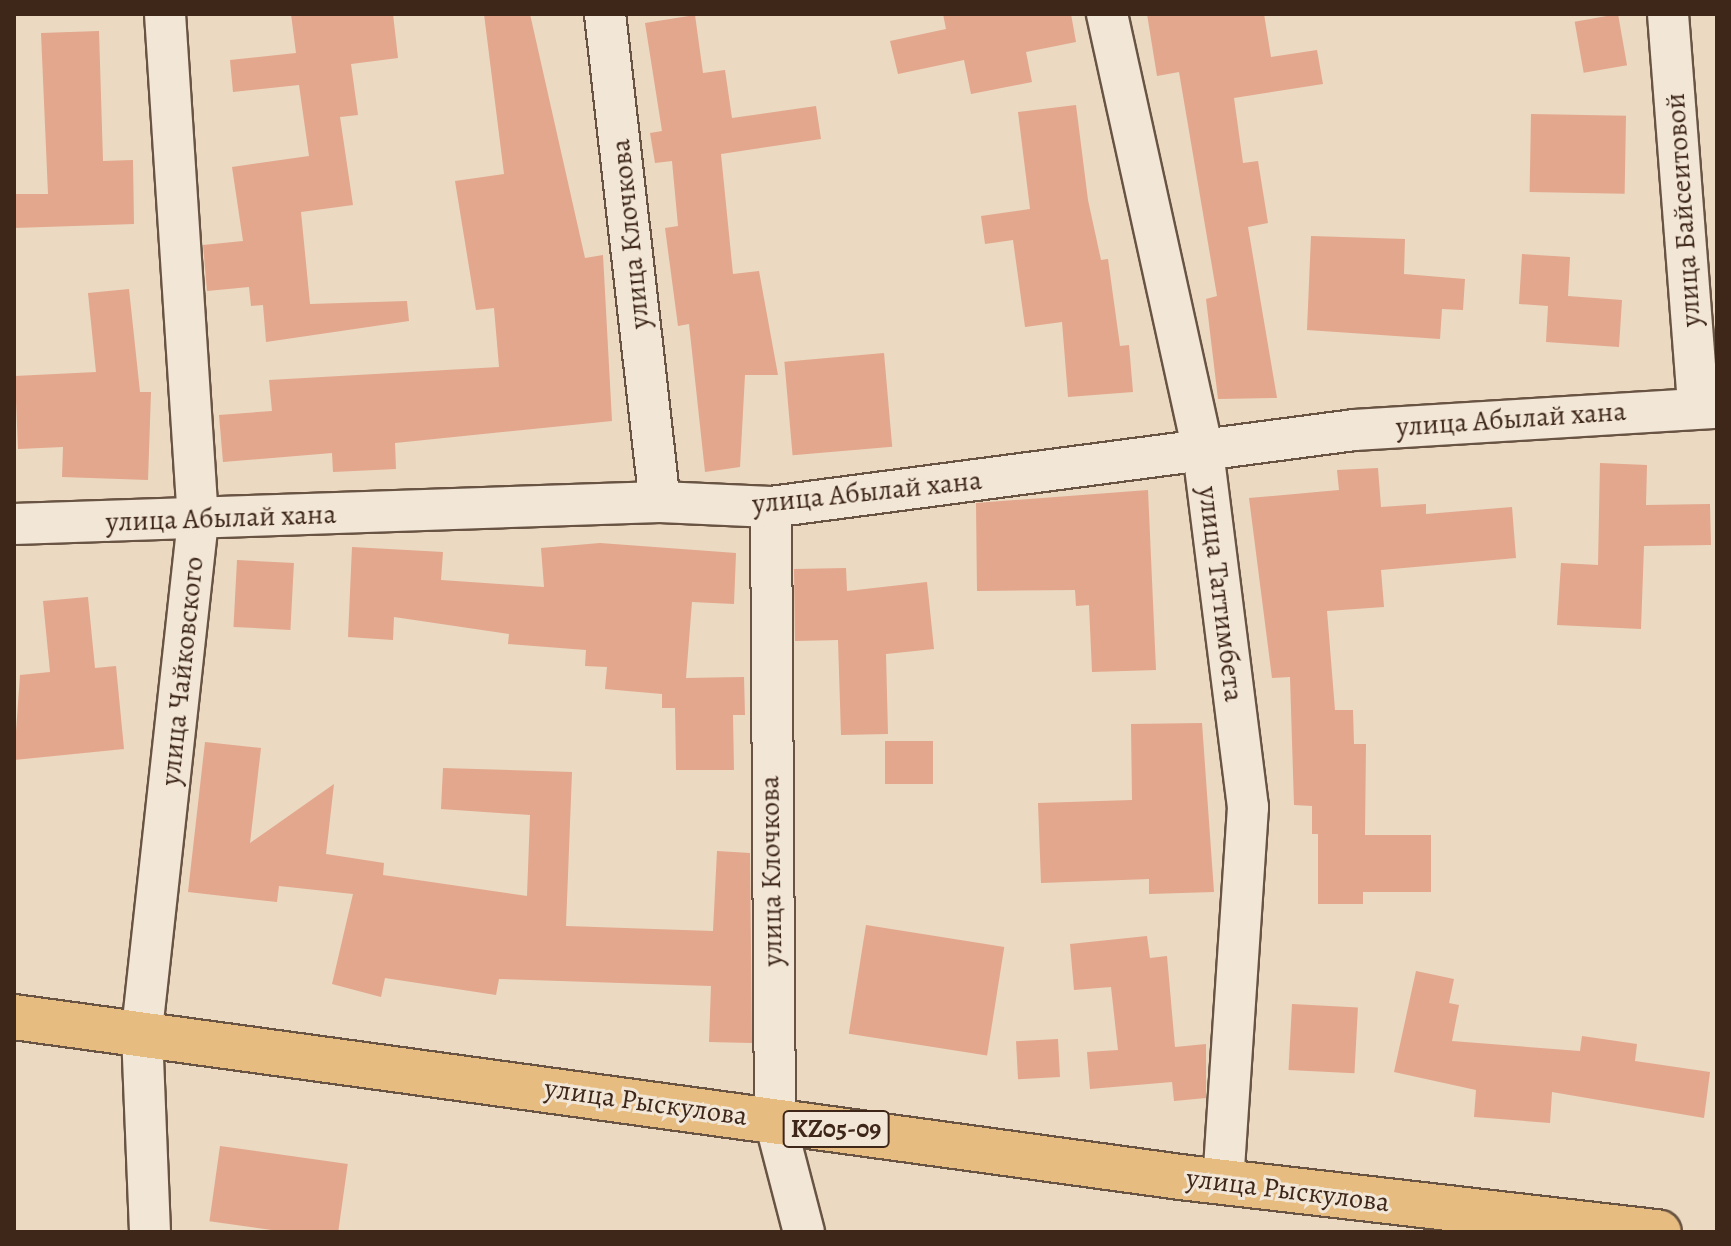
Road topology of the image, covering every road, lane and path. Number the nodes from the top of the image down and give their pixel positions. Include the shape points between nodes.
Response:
1 (165, 14) edge
2 (605, 14) edge
3 (1107, 14) edge
4 (1668, 14) edge
5 (1708, 407) edge
6 (1203, 451) junction
7 (660, 502) junction
8 (771, 507) junction
9 (198, 520) junction
10 (14, 524) edge
11 (14, 1017) edge
12 (142, 1030) junction
13 (775, 1121) junction
14 (1223, 1182) junction
15 (150, 1232) edge
16 (804, 1232) edge
17 (1659, 1232) edge

1 - 9 street, улица Чайковского
2 - 7 street, улица Клочкова
3 - 6 street, улица Таттимбета
4 - 5 street, улица Байсеитовой
5 - 6 street, улица Абылай хана via 1354,430
6 - 8 street, улица Абылай хана
6 - 14 street, улица Таттимбета via 1248,807
7 - 8 street, улица Абылай хана
7 - 9 street, улица Абылай хана
8 - 13 street, улица Клочкова
9 - 10 street, улица Абылай хана
9 - 12 street, улица Чайковского
11 - 12 main road, улица Рыскулова / KZ05-09
12 - 13 main road, улица Рыскулова / KZ05-09
12 - 15 street, улица Чайковского
13 - 14 main road, улица Рыскулова / KZ05-09
13 - 16 street, улица Клочкова
14 - 17 main road, улица Рыскулова / KZ05-09

